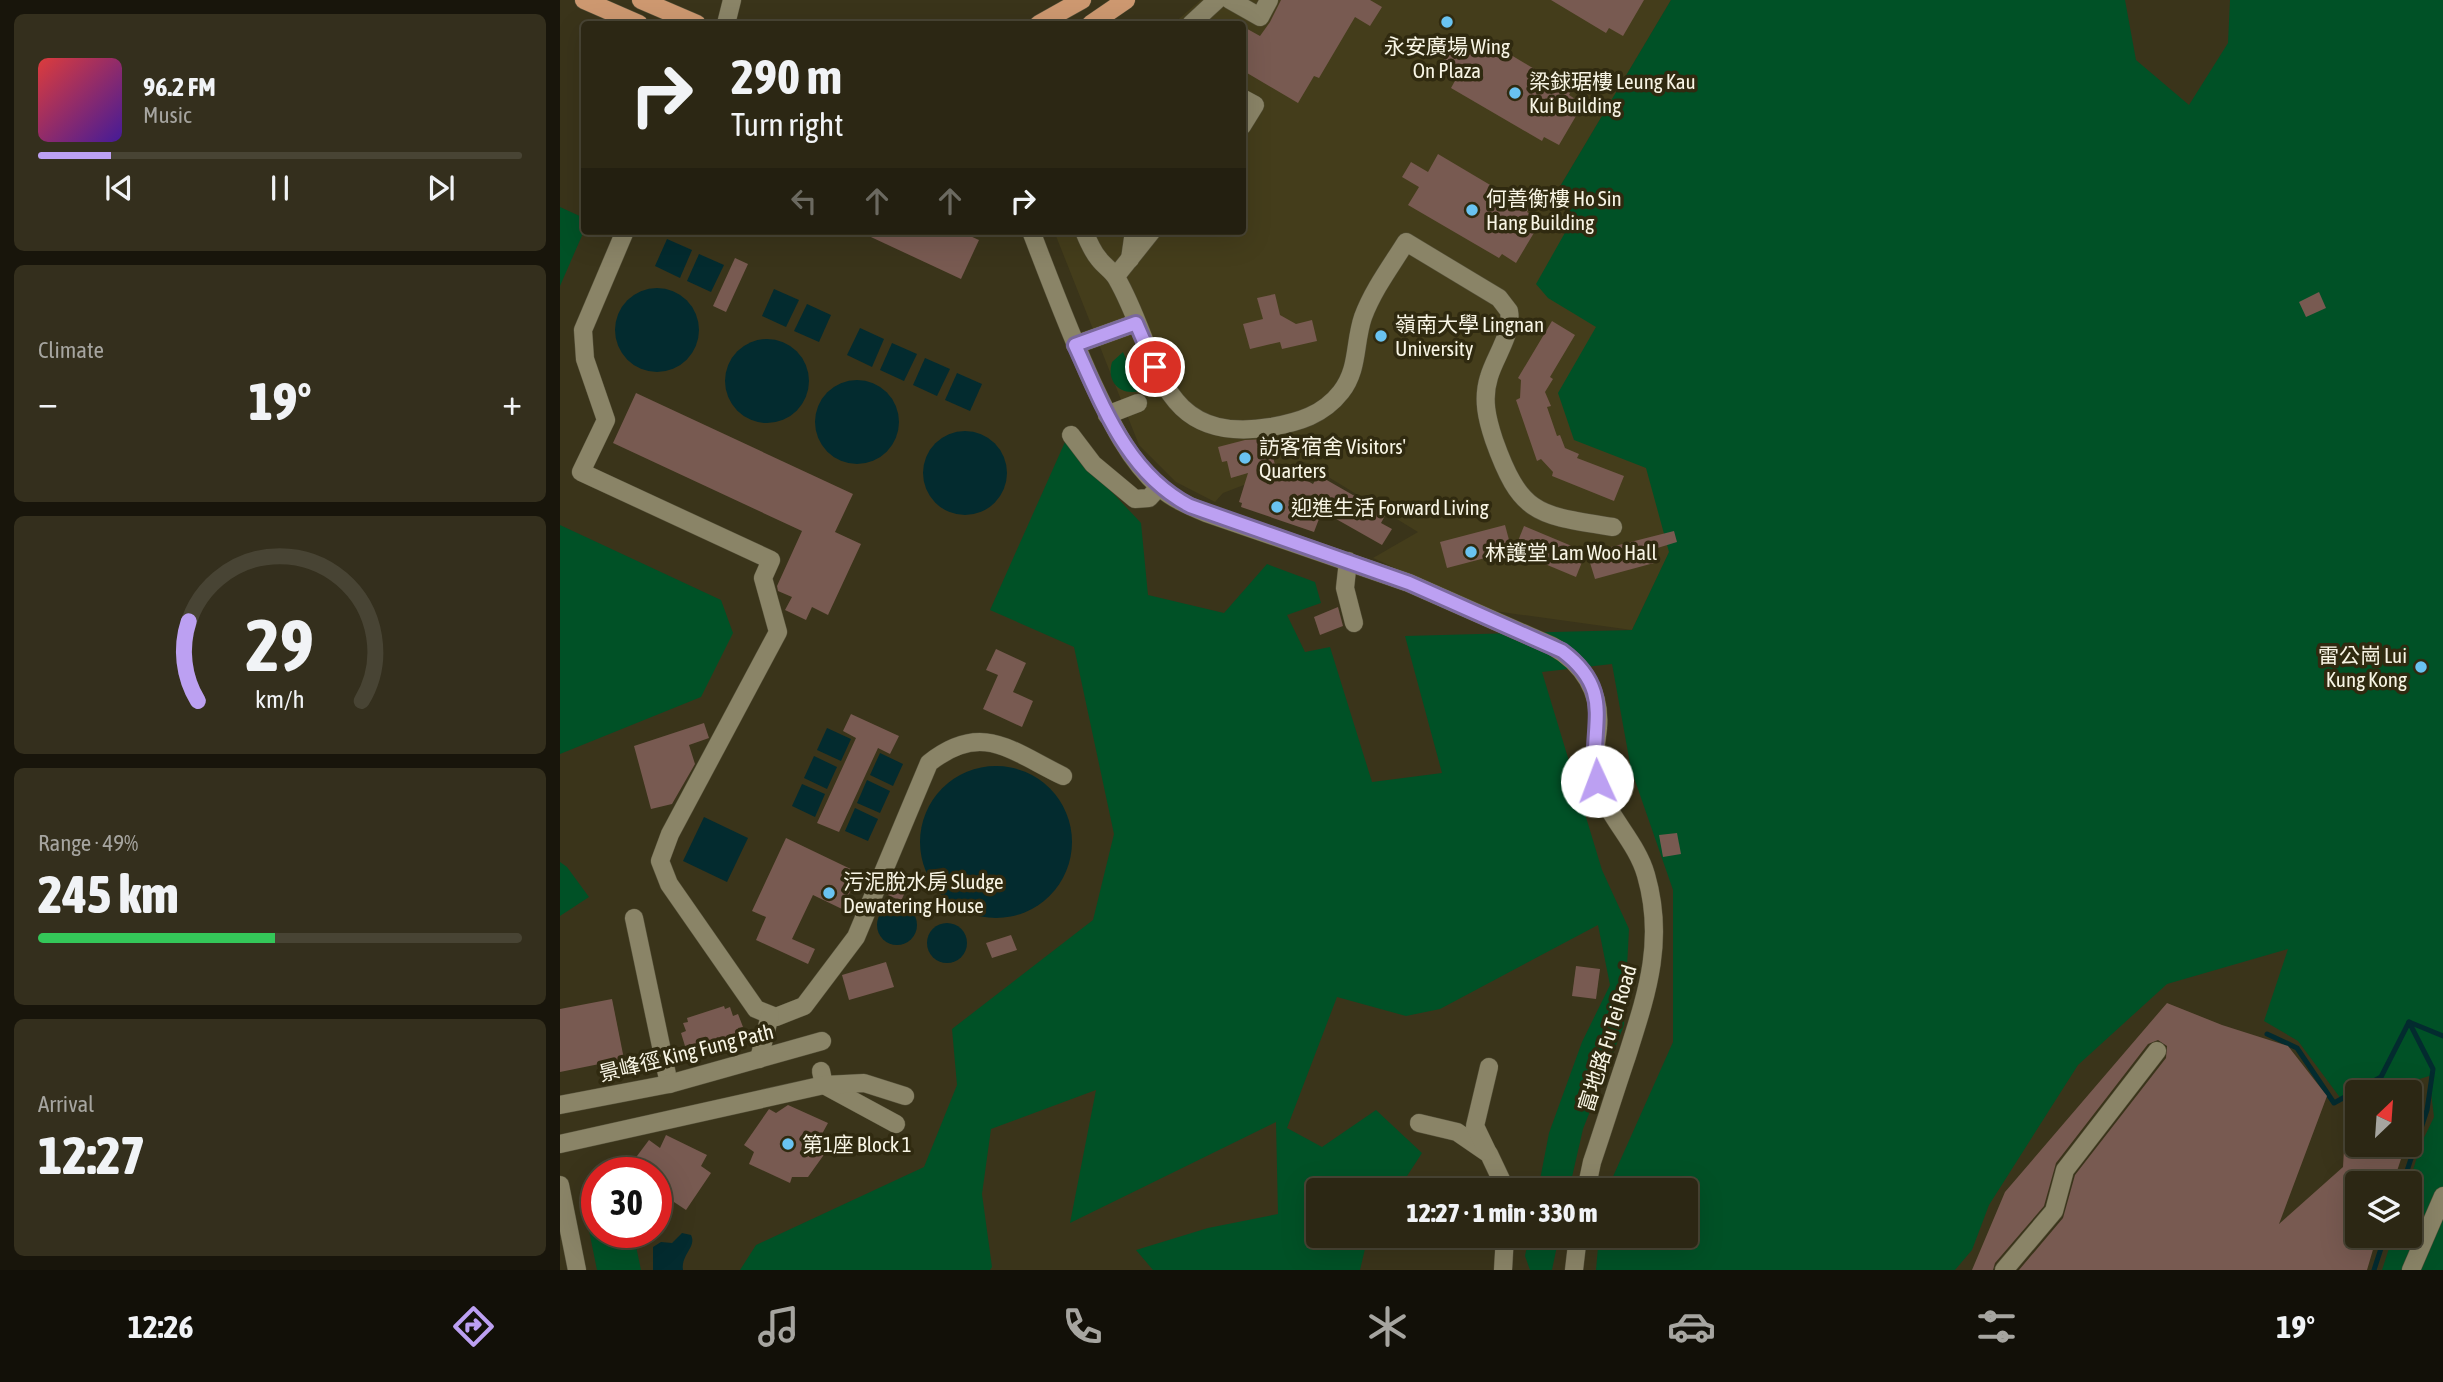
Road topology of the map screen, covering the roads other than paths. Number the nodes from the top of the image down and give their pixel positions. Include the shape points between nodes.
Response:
1 (583, 0) edge
2 (641, 0) edge
3 (732, 0) edge
4 (1082, 0) edge
5 (1126, 0) edge
6 (1217, 0) edge
7 (1230, 0) edge
8 (1269, 0) edge
9 (632, 21) edge
10 (690, 21) edge
11 (727, 21) edge
12 (1044, 21) edge
13 (1095, 21) edge
14 (1194, 21) edge
15 (1246, 100) edge
16 (1246, 120) edge
17 (623, 235) edge
18 (1033, 235) edge
19 (1086, 235) edge
20 (1133, 235) edge
21 (1150, 235) edge
22 (1129, 263) junction
23 (1116, 276) junction
24 (1136, 323) junction
25 (1075, 345) junction
26 (1138, 403) dead end
27 (1108, 415) junction
28 (1071, 435) dead end
29 (1159, 487) junction
30 (1613, 527) dead end
31 (1348, 561) junction
32 (1354, 623) dead end
33 (1063, 776) dead end
34 (634, 918) dead end
35 (770, 1015) junction
36 (822, 1041) dead end
37 (2157, 1051) dead end
38 (758, 1059) junction
39 (1489, 1067) dead end
40 (822, 1078) junction
41 (668, 1084) junction
42 (877, 1085) junction
43 (905, 1096) dead end
44 (560, 1105) edge
45 (867, 1108) junction
46 (1419, 1122) dead end
47 (896, 1124) dead end
48 (560, 1144) edge
49 (1489, 1154) junction
50 (1500, 1178) edge
51 (1589, 1178) edge
52 (560, 1185) edge
53 (2443, 1196) edge
54 (560, 1248) edge
55 (1504, 1248) edge
56 (1577, 1248) edge
57 (565, 1270) edge
58 (577, 1270) edge
59 (1503, 1270) edge
60 (1574, 1270) edge
61 (2004, 1270) edge
62 (2411, 1270) edge

1 - 9 main road
2 - 10 main road
3 - 11 street
4 - 12 main road
5 - 13 main road
6 - 14 street
7 - 8 street via 1259,17
15 - 16 street via 1255,105
17 - 35 street via 583,330 586,359 606,420 582,472 771,560 763,578 778,632 660,861 669,884 756,1009
18 - 25 street, 富地路 Fu Tei Road
19 - 23 street via 1098,258
20 - 22 street
21 - 22 street
22 - 23 street
23 - 24 street
24 - 25 street
24 - 30 street via 1165,389 1194,416 1219,427 1246,430 1303,420 1324,408 1349,380 1364,314 1406,242 1499,298 1509,311 1509,328 1488,377 1485,398 1491,430 1511,483 1528,502 1550,516
25 - 27 street, 富地路 Fu Tei Road
26 - 27 street
27 - 29 street, 富地路 Fu Tei Road via 1131,456
28 - 29 street via 1093,464 1135,499 1149,498
29 - 31 street, 富地路 Fu Tei Road via 1190,506
31 - 32 street via 1345,588
31 - 51 street, 富地路 Fu Tei Road via 1438,594 1552,646 1576,663 1594,693 1597,781 1643,866 1655,937 1647,994
33 - 35 street via 986,741 947,749 929,763 856,937 804,1006
34 - 41 street
35 - 38 street
36 - 38 street, 景峰徑 King Fung Path
37 - 61 street via 2065,1170 2054,1211
38 - 41 street, 景峰徑 King Fung Path
39 - 49 street via 1475,1126
40 - 42 street
40 - 45 street
40 - 48 street
41 - 44 street, 景峰徑 King Fung Path
42 - 43 street
42 - 45 street
45 - 47 street
46 - 49 street via 1457,1132
49 - 50 street
52 - 58 street
53 - 62 street
54 - 57 street
55 - 59 street
56 - 60 street

